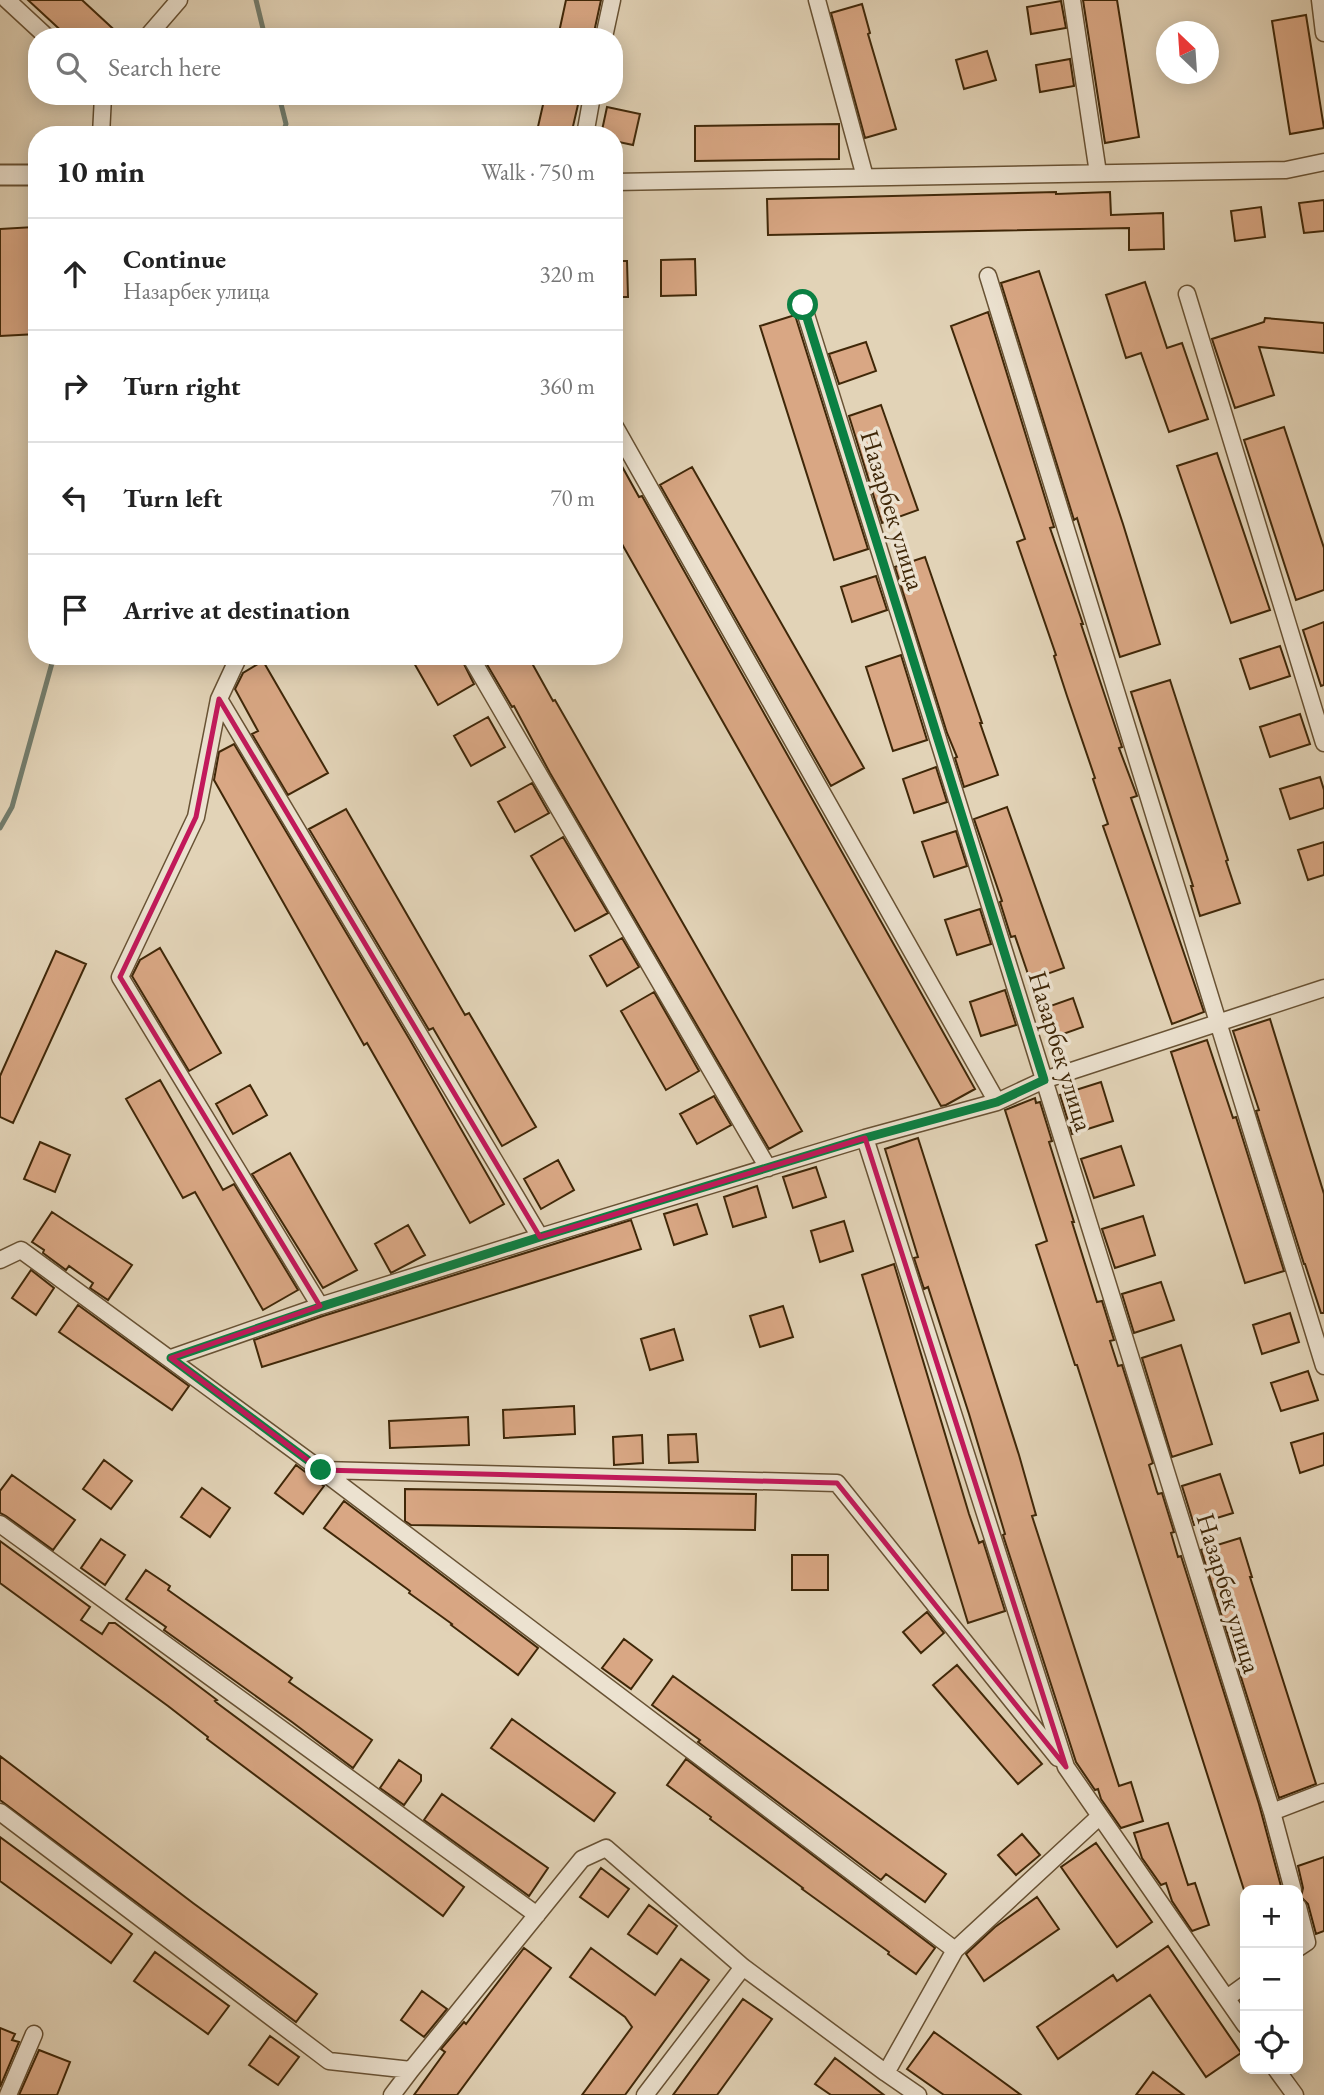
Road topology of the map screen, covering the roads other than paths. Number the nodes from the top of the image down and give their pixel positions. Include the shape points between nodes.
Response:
1 (7, 0) edge
2 (178, 0) edge
3 (612, 0) edge
4 (817, 0) edge
5 (1072, 0) edge
6 (1320, 0) edge
7 (37, 28) edge
8 (155, 28) edge
9 (606, 28) edge
10 (1324, 33) edge
11 (103, 105) edge
12 (590, 105) edge
13 (101, 126) edge
14 (587, 126) edge
15 (1324, 162) edge
16 (1098, 173) junction
17 (0, 175) edge
18 (28, 175) edge
19 (865, 177) junction
20 (623, 181) edge
21 (988, 276) dead end
22 (1187, 294) dead end
23 (803, 305) dead end
24 (623, 441) edge
25 (235, 665) edge
26 (475, 665) edge
27 (219, 699) junction
28 (1324, 743) edge
29 (1324, 988) edge
30 (1219, 1022) junction
31 (1044, 1080) junction
32 (997, 1102) junction
33 (865, 1138) junction
34 (768, 1167) junction
35 (540, 1237) junction
36 (0, 1259) edge
37 (320, 1307) junction
38 (171, 1358) junction
39 (1324, 1366) edge
40 (321, 1470) junction
41 (0, 1524) edge
42 (1066, 1767) junction
43 (1324, 1793) edge
44 (0, 1812) edge
45 (1272, 1812) junction
46 (1100, 1816) junction
47 (1292, 1885) edge
48 (537, 1915) junction
49 (1303, 1926) edge
50 (1303, 1945) edge
51 (955, 1950) junction
52 (743, 1968) junction
53 (1240, 1989) edge
54 (1227, 1998) junction
55 (1240, 2018) edge
56 (34, 2034) dead end
57 (411, 2070) junction
58 (886, 2073) junction
59 (1280, 2074) edge
60 (8, 2095) edge
61 (392, 2095) edge
62 (646, 2095) edge
63 (918, 2095) edge
64 (1295, 2095) edge

1 - 7 street
2 - 8 street
3 - 9 street
4 - 19 street
5 - 16 street
6 - 10 street
11 - 13 street
12 - 14 street
15 - 16 street via 1286,170
16 - 19 street
17 - 18 street
19 - 20 street
21 - 30 street
22 - 28 street
23 - 31 street, Назарбек улица
24 - 32 street
25 - 27 street
26 - 34 street
27 - 35 street
27 - 37 street via 196,817 120,977
29 - 30 street
30 - 31 street
30 - 39 street
31 - 32 street
31 - 45 street, Назарбек улица
32 - 33 street
33 - 34 street
33 - 42 street
34 - 35 street
35 - 37 street
36 - 38 street via 21,1250
37 - 38 street
38 - 40 street
40 - 42 street via 837,1483
40 - 51 street
41 - 48 street
42 - 46 street
43 - 45 street
44 - 57 street via 329,2061
45 - 47 street, Назарбек улица
46 - 51 street
46 - 54 street
48 - 52 street via 582,1859 606,1848
48 - 57 street
49 - 50 street via 1307,1942
51 - 58 street
52 - 58 street
52 - 62 street
53 - 54 street
54 - 55 street
56 - 60 street
57 - 61 street
58 - 63 street
59 - 64 street

